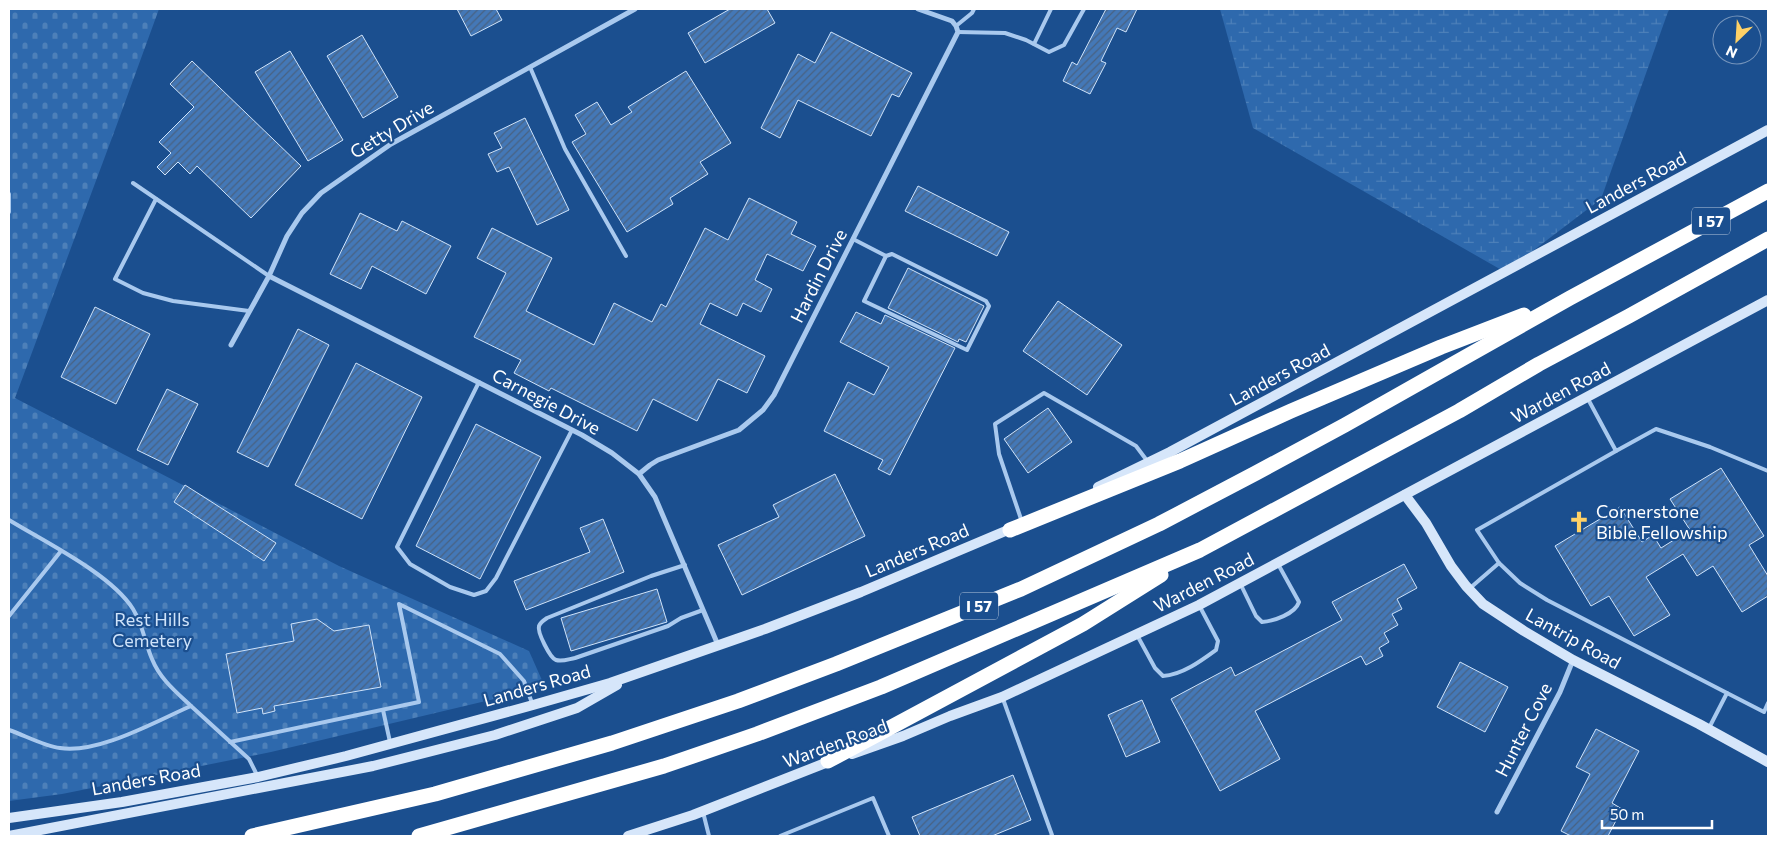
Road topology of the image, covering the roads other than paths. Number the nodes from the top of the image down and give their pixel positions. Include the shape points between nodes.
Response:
1 (634, 9) edge
2 (918, 9) edge
3 (974, 9) edge
4 (1051, 9) edge
5 (1084, 9) edge
6 (956, 26) junction
7 (958, 32) junction
8 (1034, 44) junction
9 (530, 67) junction
10 (1768, 130) edge
11 (133, 183) dead end
12 (1768, 191) edge
13 (9, 194) edge
14 (156, 199) junction
15 (9, 212) edge
16 (853, 239) junction
17 (1768, 239) edge
18 (626, 256) dead end
19 (886, 256) junction
20 (269, 276) junction
21 (1570, 298) junction
22 (1768, 300) edge
23 (249, 311) junction
24 (231, 345) dead end
25 (479, 382) junction
26 (1587, 398) junction
27 (572, 430) junction
28 (1616, 451) junction
29 (1148, 463) junction
30 (1768, 471) edge
31 (639, 474) junction
32 (1405, 495) junction
33 (9, 520) edge
34 (1016, 527) junction
35 (1200, 550) junction
36 (61, 551) junction
37 (1278, 563) junction
38 (1499, 563) junction
39 (685, 565) junction
40 (1240, 584) junction
41 (1469, 589) junction
42 (1200, 605) junction
43 (702, 610) junction
44 (9, 616) edge
45 (1136, 634) junction
46 (718, 645) junction
47 (1573, 660) junction
48 (637, 673) junction
49 (1727, 693) junction
50 (1002, 697) junction
51 (1768, 703) edge
52 (533, 705) junction
53 (192, 706) junction
54 (383, 710) junction
55 (1709, 729) junction
56 (9, 730) edge
57 (230, 742) junction
58 (390, 744) junction
59 (828, 761) junction
60 (1768, 762) edge
61 (258, 776) junction
62 (703, 812) junction
63 (1497, 812) dead end
64 (9, 818) edge
65 (9, 836) edge
66 (252, 836) edge
67 (419, 836) edge
68 (628, 836) edge
69 (709, 836) edge
70 (780, 836) edge
71 (889, 836) edge
72 (1051, 836) edge

1 - 9 street, Getty Drive
2 - 6 street via 952,21
3 - 6 lane
4 - 8 lane
5 - 8 lane via 1064,45 1049,52
6 - 7 street
7 - 8 lane via 1005,32
7 - 16 street, Hardin Drive
9 - 18 lane via 565,149
9 - 20 street, Getty Drive via 391,144 321,193 287,236
10 - 29 main road, Landers Road
11 - 14 lane
12 - 21 highway, I 57
13 - 15 lane
14 - 20 lane
14 - 23 lane via 115,279 143,293 173,301
16 - 19 lane
16 - 31 street, Hardin Drive via 774,395 763,410 738,430 658,460
17 - 35 highway, I 57
19 - 19 lane via 864,301 967,350 988,306 986,301 892,254
20 - 23 street, Getty Drive
20 - 25 street, Carnegie Drive
21 - 34 highway via 1441,347 1180,461
21 - 66 highway, I 57 via 1345,425 1159,524 1021,589 926,628 738,701 612,743 435,794
22 - 26 main road, Warden Road
23 - 24 street, Getty Drive
25 - 27 street, Carnegie Drive
25 - 27 lane via 397,548 410,564 450,588 474,595 486,591 496,578
26 - 28 lane
26 - 32 main road, Warden Road
27 - 31 street, Carnegie Drive via 612,453
28 - 30 lane via 1656,429
28 - 38 lane via 1477,530
29 - 34 main road, Landers Road
29 - 34 lane via 1136,446 1044,393 995,424 998,454
31 - 39 street, Carnegie Drive via 655,497
32 - 37 main road, Warden Road
32 - 41 main road, Lantrip Road
33 - 36 lane
34 - 46 main road, Landers Road via 852,595
35 - 59 highway via 1083,624
35 - 67 highway, I 57 via 881,687 757,734 664,766
36 - 44 lane
36 - 53 lane via 104,578 122,595 133,609 162,678
37 - 40 main road, Warden Road
37 - 40 lane via 1299,602 1298,607 1288,613 1262,622
38 - 41 lane
38 - 49 lane via 1520,583 1547,600
39 - 43 street, Carnegie Drive
39 - 43 lane via 547,618 539,624 538,630 550,656 560,661 668,626
40 - 42 main road, Warden Road
41 - 47 main road, Lantrip Road via 1483,604
42 - 45 main road, Warden Road
42 - 45 lane via 1218,641 1216,650 1200,662 1163,676
43 - 46 street, Carnegie Drive
45 - 50 main road, Warden Road
46 - 48 main road, Landers Road
47 - 55 main road, Lantrip Road
47 - 63 street, Hunter Cove via 1560,692
48 - 52 main road, Landers Road
48 - 65 main road via 577,708 495,735 373,766
49 - 51 lane via 1764,712
49 - 55 lane
50 - 59 main road, Warden Road via 896,739
50 - 72 lane
52 - 54 lane via 524,681 500,654 400,604 419,702
52 - 58 main road, Landers Road
53 - 56 lane via 115,740 75,749 59,748
53 - 57 lane
54 - 57 lane
54 - 58 lane
55 - 60 main road, Lantrip Road
57 - 61 lane via 249,759
58 - 61 main road, Landers Road
59 - 62 main road, Warden Road
61 - 64 main road, Landers Road via 122,802
62 - 68 main road, Warden Road
62 - 69 lane
70 - 71 lane via 873,798

